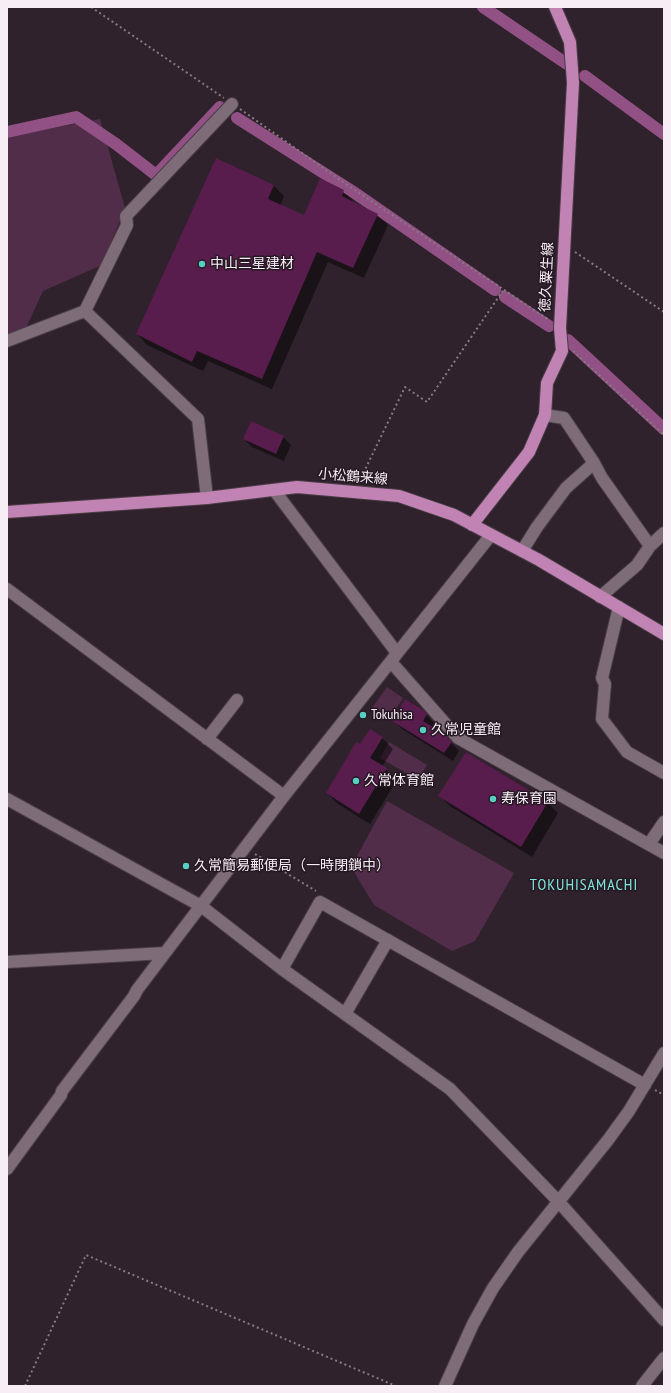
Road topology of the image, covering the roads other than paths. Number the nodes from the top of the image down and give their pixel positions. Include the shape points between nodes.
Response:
1 (555, 7) edge
2 (232, 104) road end
3 (85, 311) junction
4 (7, 341) edge
5 (545, 415) junction
6 (594, 463) junction
7 (274, 490) junction
8 (207, 498) junction
9 (7, 512) edge
10 (472, 525) junction
11 (664, 533) edge
12 (491, 535) junction
13 (650, 546) junction
14 (522, 551) junction
15 (7, 589) edge
16 (600, 597) junction
17 (619, 607) junction
18 (664, 634) edge
19 (394, 657) junction
20 (237, 700) dead end
21 (207, 739) junction
22 (664, 773) edge
23 (284, 796) junction
24 (7, 799) edge
25 (664, 822) edge
26 (649, 844) junction
27 (664, 853) edge
28 (201, 906) junction
29 (388, 940) junction
30 (165, 953) junction
31 (7, 962) edge
32 (282, 968) junction
33 (345, 1014) junction
34 (664, 1053) edge
35 (645, 1085) junction
36 (7, 1169) edge
37 (558, 1201) junction
38 (664, 1320) edge
39 (664, 1358) edge
40 (445, 1386) edge
41 (642, 1386) edge

1 - 5 main road, 徳久粟生線 via 570,42 573,83 560,328 562,351 547,382
2 - 3 street via 126,216 128,225
3 - 4 street
3 - 8 street via 198,419
5 - 6 street via 564,418
5 - 10 main road, 徳久粟生線 via 529,452
6 - 13 street
6 - 14 street via 566,488
7 - 8 main road, 小松鶴来線
7 - 10 main road, 小松鶴来線 via 297,487 399,496 454,515
7 - 19 street
8 - 9 main road, 小松鶴来線
10 - 12 main road, 小松鶴来線
11 - 13 street
12 - 14 main road, 小松鶴来線
12 - 19 street
13 - 16 street via 637,565
14 - 16 main road, 小松鶴来線
15 - 21 street
16 - 17 main road, 小松鶴来線
17 - 18 main road, 小松鶴来線
17 - 22 street via 602,678 605,684 602,719 627,752
19 - 23 street
19 - 26 street via 458,738
20 - 21 street
21 - 23 street
23 - 28 street
24 - 28 street
25 - 26 street
26 - 27 street
28 - 30 street
28 - 32 street
29 - 32 street via 320,902
29 - 33 street
29 - 35 street
30 - 31 street
30 - 36 street
32 - 33 street
33 - 37 street via 450,1089
34 - 35 street
35 - 37 street via 608,1140
37 - 38 street
37 - 40 street via 493,1288 473,1324
39 - 41 street

